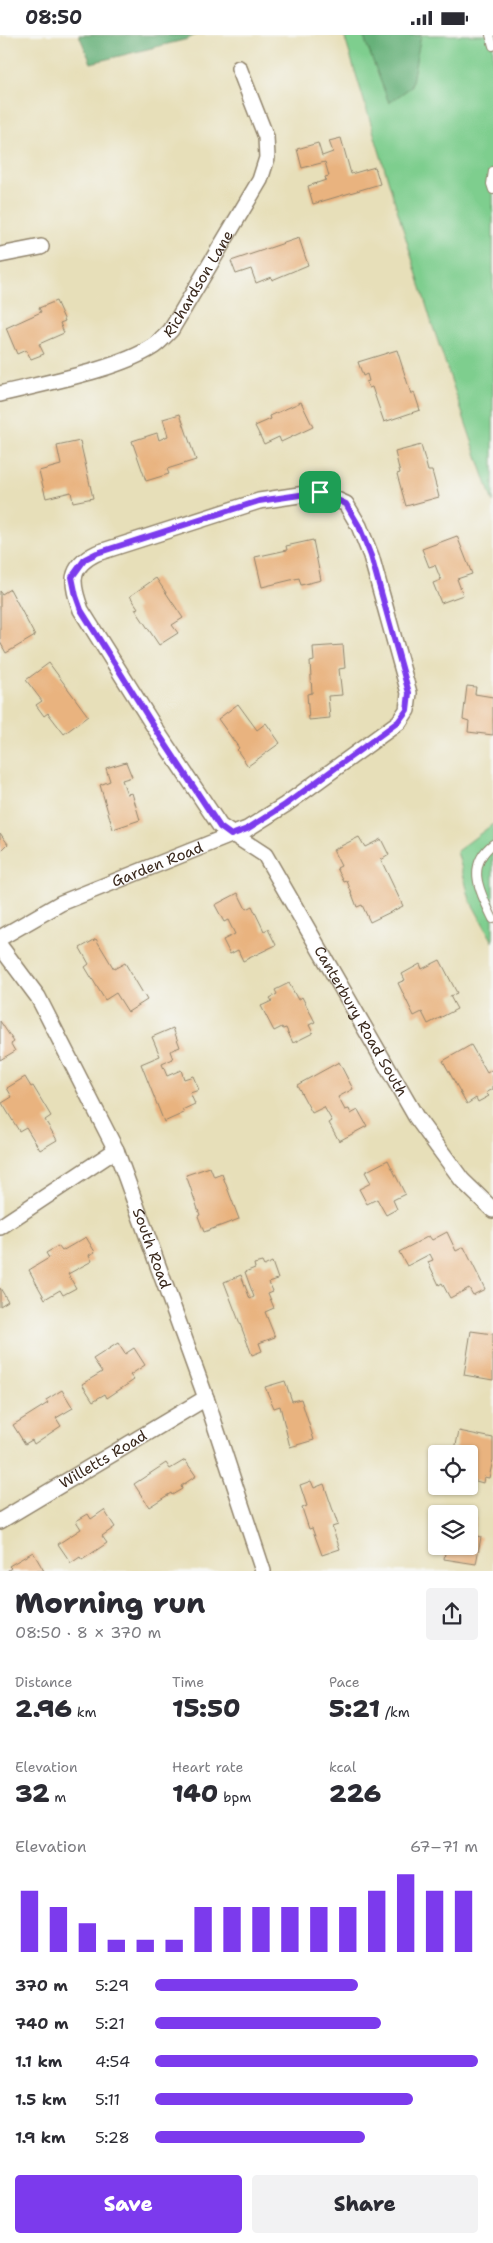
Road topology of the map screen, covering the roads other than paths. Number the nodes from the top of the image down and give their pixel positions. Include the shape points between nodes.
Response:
1 (490, 35) edge
2 (493, 46) edge
3 (239, 68) dead end
4 (493, 171) edge
5 (493, 190) edge
6 (41, 247) dead end
7 (0, 255) edge
8 (0, 395) edge
9 (75, 572) joint
10 (231, 835) junction
11 (493, 844) edge
12 (493, 919) edge
13 (0, 938) edge
14 (0, 946) edge
15 (116, 1150) junction
16 (493, 1210) edge
17 (0, 1227) edge
18 (206, 1398) junction
19 (0, 1521) edge
20 (263, 1571) edge

1 - 2 lane
3 - 8 street, Richardson Lane via 266,137 268,158 260,180 171,330 155,345 134,356
4 - 5 lane
6 - 7 street
9 - 10 street, Canterbury Road South via 72,577 81,610 220,827
9 - 10 street, Garden Road via 85,559 97,553 259,501 320,492 346,504 371,556 409,693 407,710 398,722 285,805 247,829
10 - 13 street, Garden Road via 61,903
10 - 16 street, Canterbury Road South via 265,855 416,1117 462,1180
11 - 12 lane via 478,860 477,876 480,892
14 - 15 street, South Road via 38,997
15 - 17 street
15 - 18 street, South Road
18 - 19 street, Willetts Road
18 - 20 street, South Road

